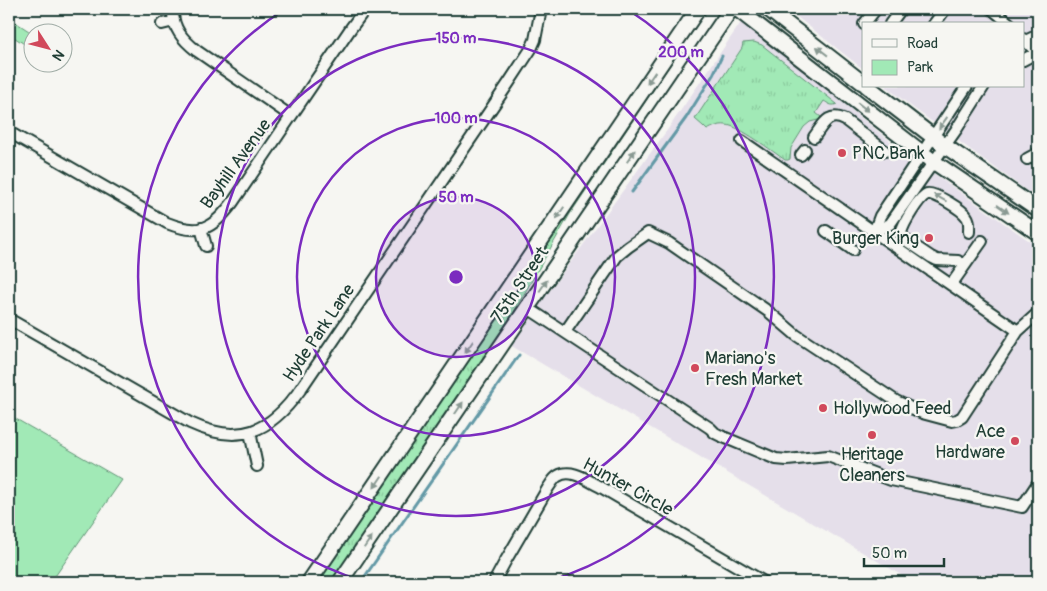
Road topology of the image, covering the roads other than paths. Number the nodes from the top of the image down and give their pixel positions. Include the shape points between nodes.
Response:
1 (173, 9) edge
2 (365, 9) edge
3 (542, 9) edge
4 (698, 9) edge
5 (731, 9) edge
6 (737, 9) edge
7 (768, 9) edge
8 (876, 9) edge
9 (901, 9) edge
10 (944, 9) edge
11 (951, 9) edge
12 (992, 9) edge
13 (174, 21) junction
14 (866, 22) edge
15 (891, 22) edge
16 (936, 22) edge
17 (942, 22) edge
18 (1008, 22) edge
19 (162, 24) dead end
20 (1038, 35) edge
21 (1024, 41) edge
22 (1038, 52) edge
23 (1024, 59) edge
24 (862, 83) edge
25 (870, 88) edge
26 (966, 88) edge
27 (983, 88) edge
28 (291, 116) junction
29 (9, 132) edge
30 (814, 137) dead end
31 (932, 137) junction
32 (742, 141) dead end
33 (945, 146) junction
34 (885, 151) dead end
35 (922, 152) junction
36 (1038, 153) edge
37 (1027, 159) dead end
38 (934, 162) junction
39 (1038, 210) edge
40 (201, 228) junction
41 (826, 231) dead end
42 (874, 232) junction
43 (970, 232) dead end
44 (1038, 233) edge
45 (982, 241) dead end
46 (206, 246) dead end
47 (853, 250) dead end
48 (965, 264) junction
49 (951, 285) junction
50 (528, 308) junction
51 (1038, 313) edge
52 (9, 318) edge
53 (1018, 331) junction
54 (565, 332) junction
55 (250, 432) junction
56 (257, 466) dead end
57 (1038, 483) edge
58 (309, 582) edge
59 (340, 582) edge
60 (494, 582) edge
61 (764, 582) edge

1 - 13 street
2 - 28 street, Bayhill Avenue
3 - 55 street, Hyde Park Lane via 531,49 300,390 280,415
4 -> 58 main road, 75th Street
50 -> 5 main road, 75th Street
6 -> 35 main road
24 -> 7 main road
8 - 14 street
9 - 15 street
10 - 16 street
11 - 17 street
12 - 18 street
13 - 19 street
13 - 28 street via 188,45
20 - 21 street
21 - 22 street
22 - 23 street
25 - 31 main road
26 -> 31 street
27 - 33 street
28 - 40 street, Bayhill Avenue via 222,217
29 - 40 street, Bayhill Avenue via 167,223 187,230
30 - 34 street via 834,116 845,120
31 - 33 main road
31 - 35 street
32 - 42 street
33 - 38 street
33 - 39 main road
35 - 38 main road
35 - 42 street via 880,216
36 - 37 street
38 - 42 street via 890,224
38 -> 44 main road
40 - 46 street
41 - 47 street
42 - 49 street
43 -> 48 street via 964,213 930,194 921,199 901,233 904,240 937,260 958,260
45 - 48 street
48 - 49 street
49 - 53 street
50 - 54 street
59 -> 50 main road, 75th Street
51 - 53 street
52 - 55 street, Hyde Park Lane via 190,423 215,433
53 - 54 street via 962,416 952,421 896,402 796,335 719,277 648,233 617,256
54 - 57 street via 715,433 776,459 828,456 891,480 1022,507
55 - 56 street
60 - 61 street, Hunter Circle via 554,479 569,473 599,486

